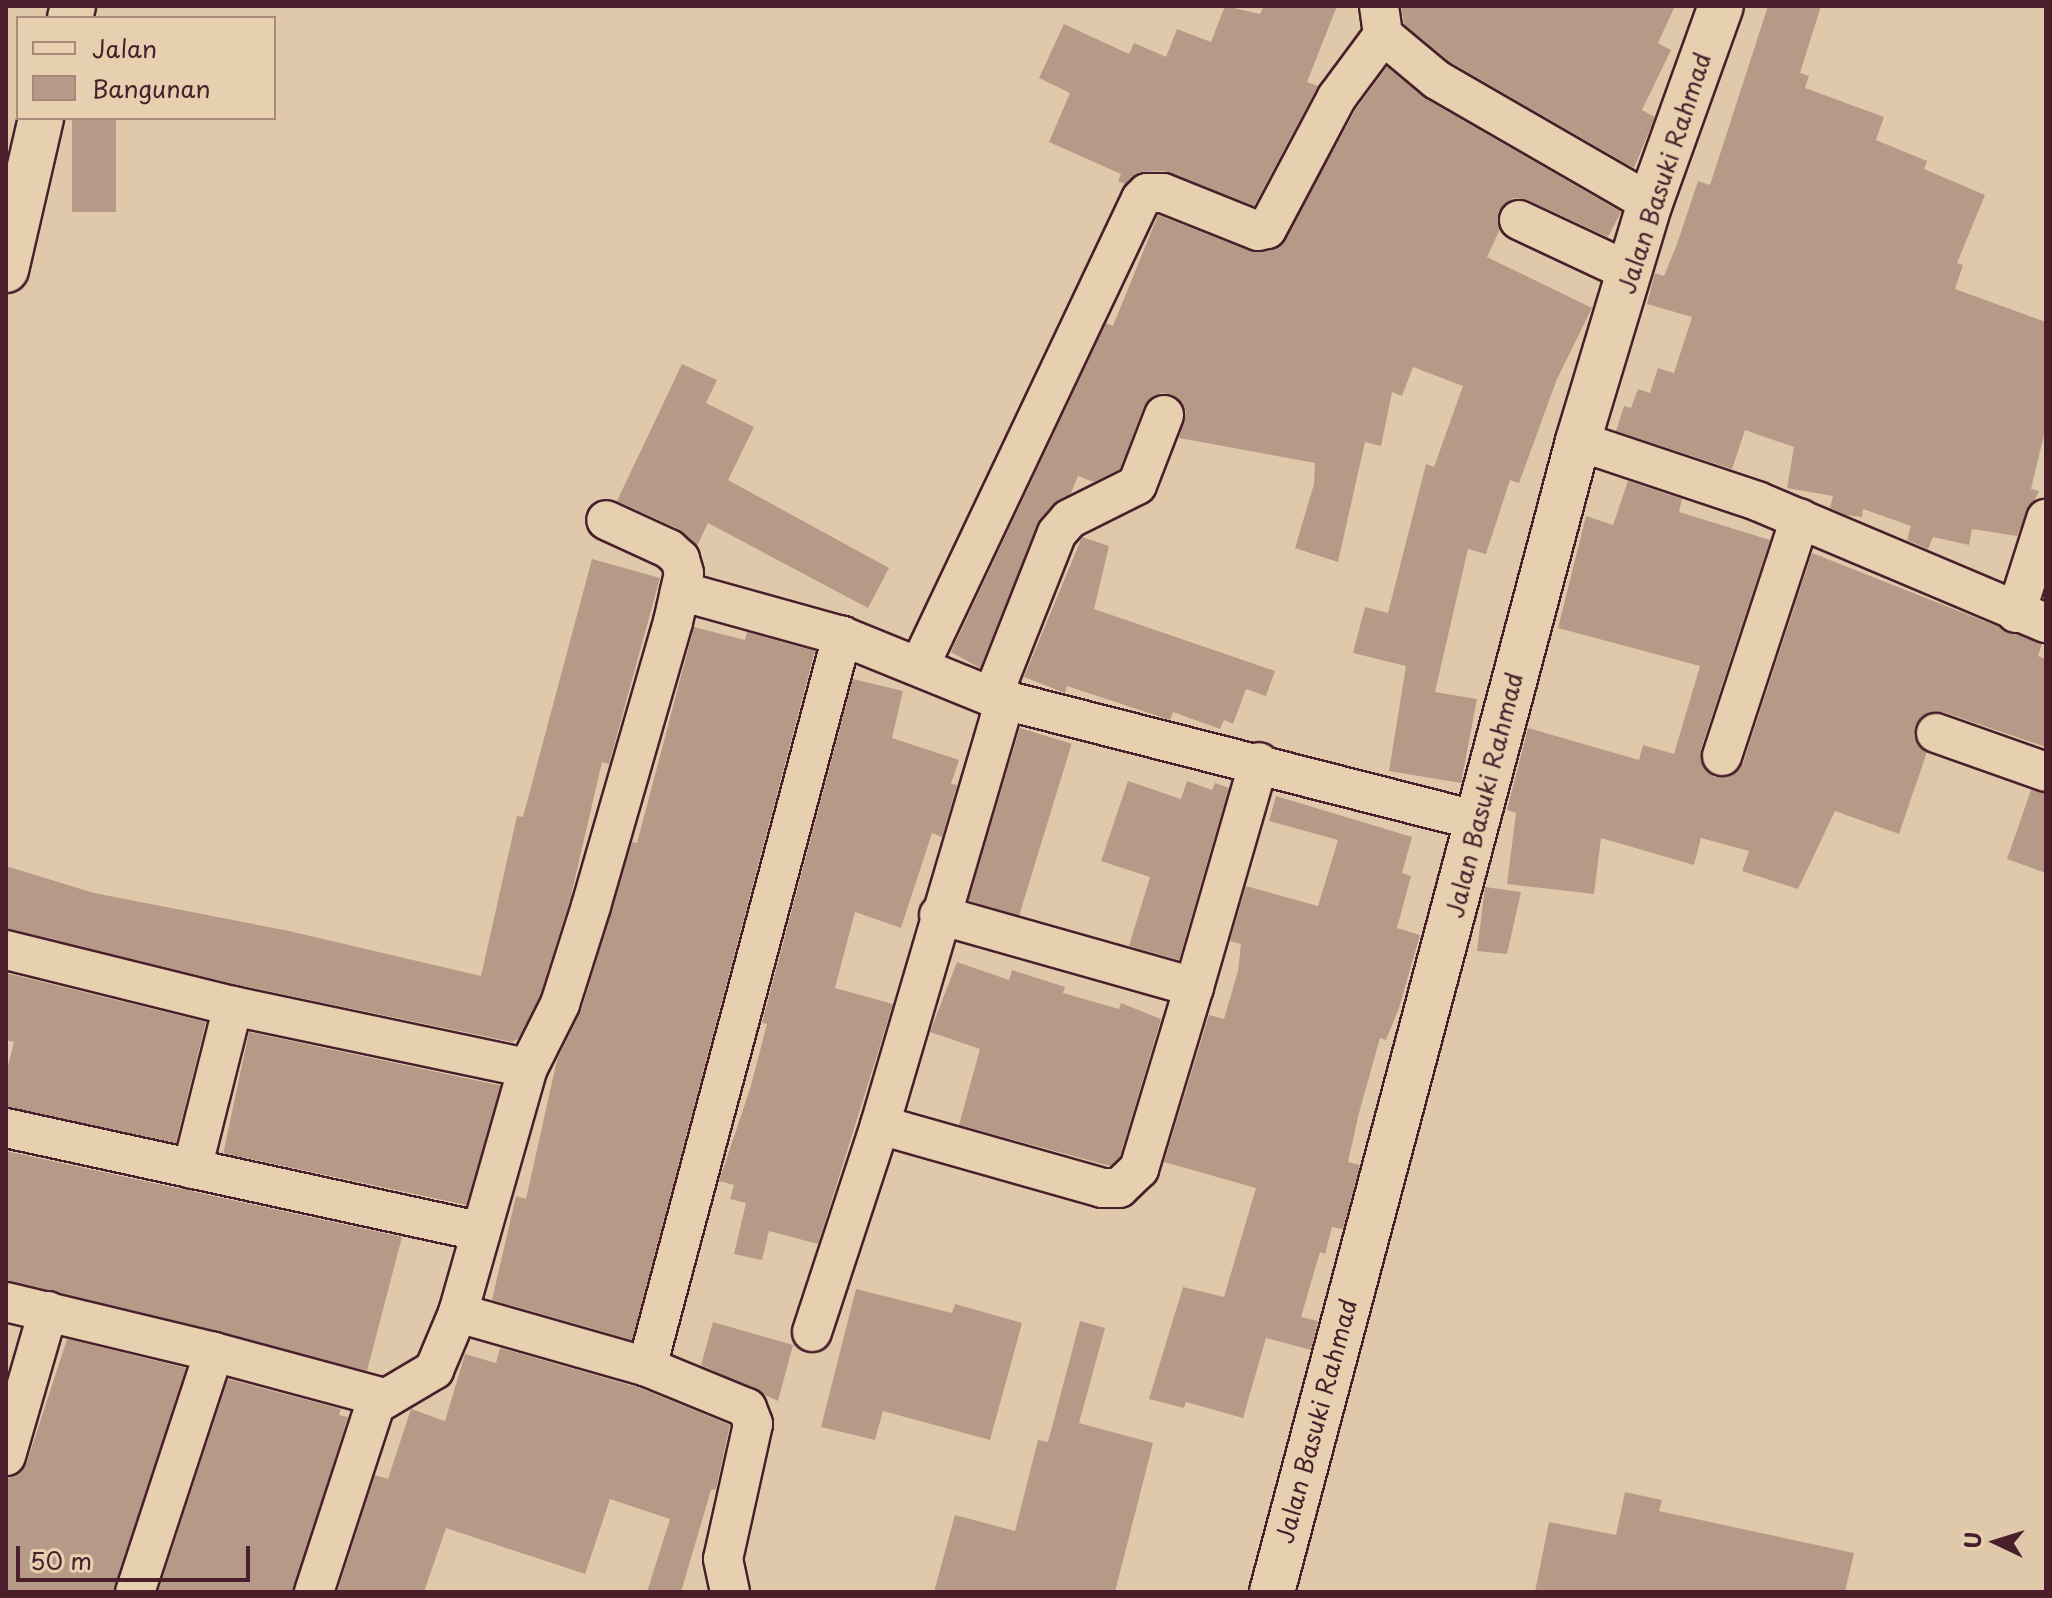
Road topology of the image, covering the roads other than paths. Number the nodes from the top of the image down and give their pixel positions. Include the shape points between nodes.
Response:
1 (1717, 17) edge
2 (1381, 21) edge
3 (41, 120) edge
4 (1650, 203) junction
5 (1519, 220) dead end
6 (6, 270) edge
7 (1630, 272) junction
8 (1164, 415) dead end
9 (1578, 441) junction
10 (1800, 519) junction
11 (2046, 519) edge
12 (606, 520) dead end
13 (680, 591) junction
14 (2031, 618) edge
15 (842, 636) junction
16 (920, 665) junction
17 (999, 698) junction
18 (1936, 733) dead end
19 (1722, 756) dead end
20 (1259, 762) junction
21 (2046, 772) edge
22 (1476, 820) junction
23 (939, 915) junction
24 (6, 950) edge
25 (1194, 987) junction
26 (233, 1006) junction
27 (528, 1068) junction
28 (880, 1125) junction
29 (6, 1128) edge
30 (192, 1169) junction
31 (481, 1232) junction
32 (6, 1302) edge
33 (48, 1311) junction
34 (458, 1313) junction
35 (812, 1332) dead end
36 (214, 1352) junction
37 (647, 1367) junction
38 (381, 1397) junction
39 (6, 1456) edge
40 (135, 1592) edge
41 (314, 1592) edge
42 (730, 1592) edge
43 (1272, 1592) edge

1 - 4 main road, Jalan Basuki Rahmad
2 - 4 street via 1437,80
2 - 16 street via 1267,229 1258,231 1163,193 1147,193 1141,199
3 - 6 main road
4 - 7 main road, Jalan Basuki Rahmad
5 - 7 street
7 - 9 main road, Jalan Basuki Rahmad
8 - 17 street via 1137,485 1069,519 1057,533
9 - 10 street
9 - 22 main road, Jalan Basuki Rahmad
10 - 14 street
10 - 19 street
11 - 14 street
12 - 13 street via 669,549 684,573
13 - 15 street
13 - 27 street via 560,1004
15 - 16 street
15 - 37 street
16 - 17 street
17 - 20 street
17 - 23 street
18 - 21 street
20 - 22 street
20 - 25 street
22 - 43 main road, Jalan Basuki Rahmad
23 - 25 street
23 - 28 street
24 - 26 street
25 - 28 street via 1139,1169 1119,1188 1102,1188
26 - 27 street
26 - 30 street
27 - 31 street
28 - 35 street
29 - 30 street
30 - 31 street
31 - 34 street
32 - 33 street
33 - 36 street
33 - 39 street
34 - 37 street
34 - 38 street via 434,1370
36 - 38 street
36 - 40 street
37 - 42 street via 729,1398 753,1417 723,1559
38 - 41 street via 368,1421

